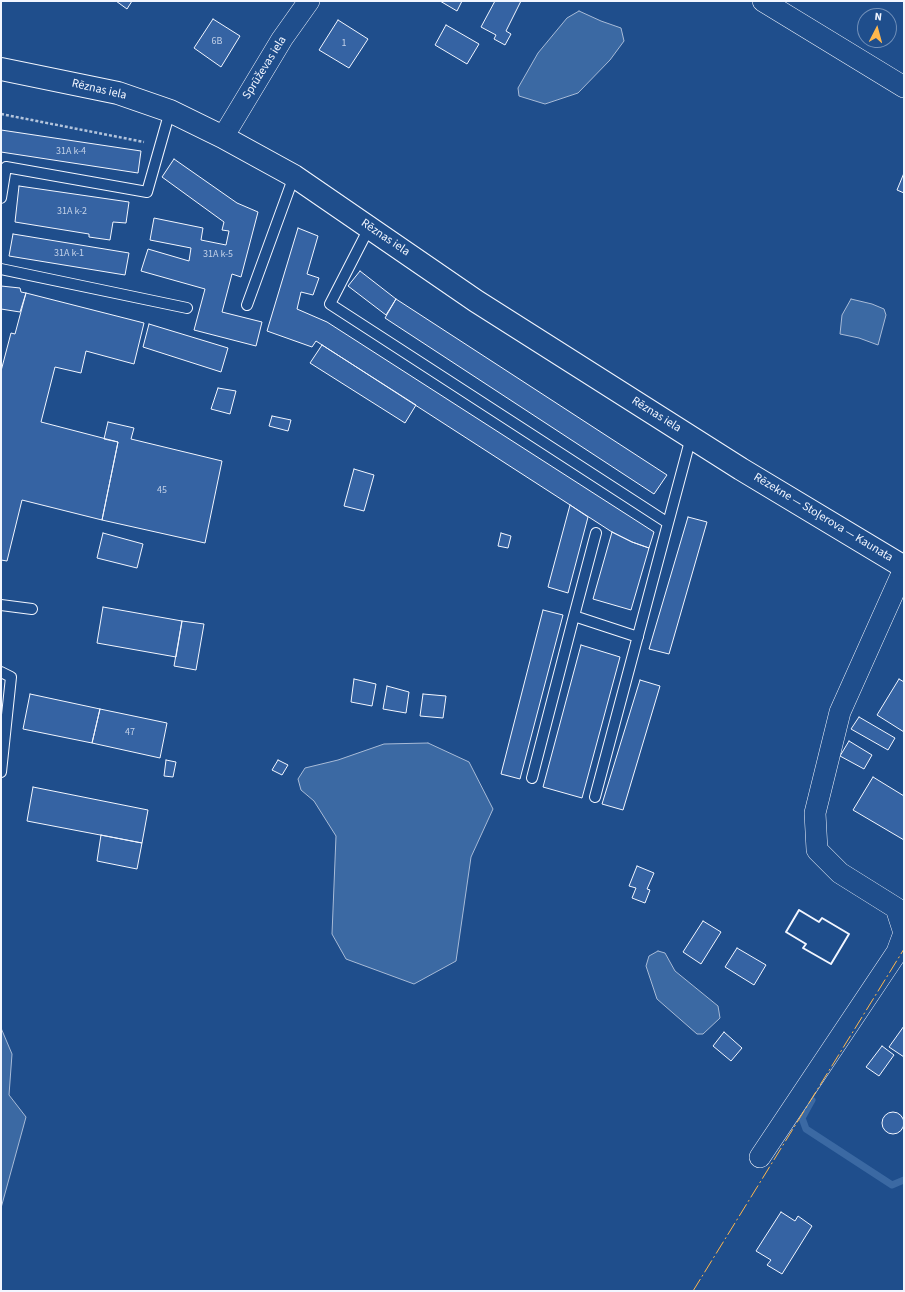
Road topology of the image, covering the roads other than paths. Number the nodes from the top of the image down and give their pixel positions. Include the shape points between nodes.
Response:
1 (309, 1) edge
2 (763, 1) edge
3 (1, 69) edge
4 (904, 87) edge
5 (170, 111) junction
6 (223, 137) junction
7 (294, 176) junction
8 (1, 198) edge
9 (369, 228) junction
10 (1, 269) edge
11 (247, 305) dead end
12 (187, 308) dead end
13 (691, 437) junction
14 (741, 469) joint
15 (668, 523) junction
16 (596, 533) dead end
17 (904, 568) edge
18 (1, 605) edge
19 (32, 609) dead end
20 (574, 616) junction
21 (638, 637) junction
22 (1, 672) edge
23 (1, 772) edge
24 (532, 778) dead end
25 (595, 797) dead end
26 (760, 1157) dead end

1 - 6 street, Sprūževas iela via 282,39
2 - 4 street
3 - 5 main road, Rēznas iela via 118,93
5 - 6 main road, Rēznas iela
5 - 8 lane via 147,192 6,167
6 - 7 main road, Rēznas iela
7 - 9 main road, Rēznas iela
7 - 11 lane
9 - 13 main road, Rēznas iela via 476,301
9 - 15 lane via 330,304
10 - 12 lane
13 - 14 main road, Rēznas iela
13 - 15 lane
14 - 17 main road, Rēzekne — Stoļerova — Kaunata
15 - 21 lane
16 - 20 lane
17 - 26 street via 840,712 815,813 817,850 840,873 896,908 904,933 897,952
18 - 19 lane
20 - 21 lane
20 - 24 lane
21 - 25 lane
22 - 23 lane via 11,676

